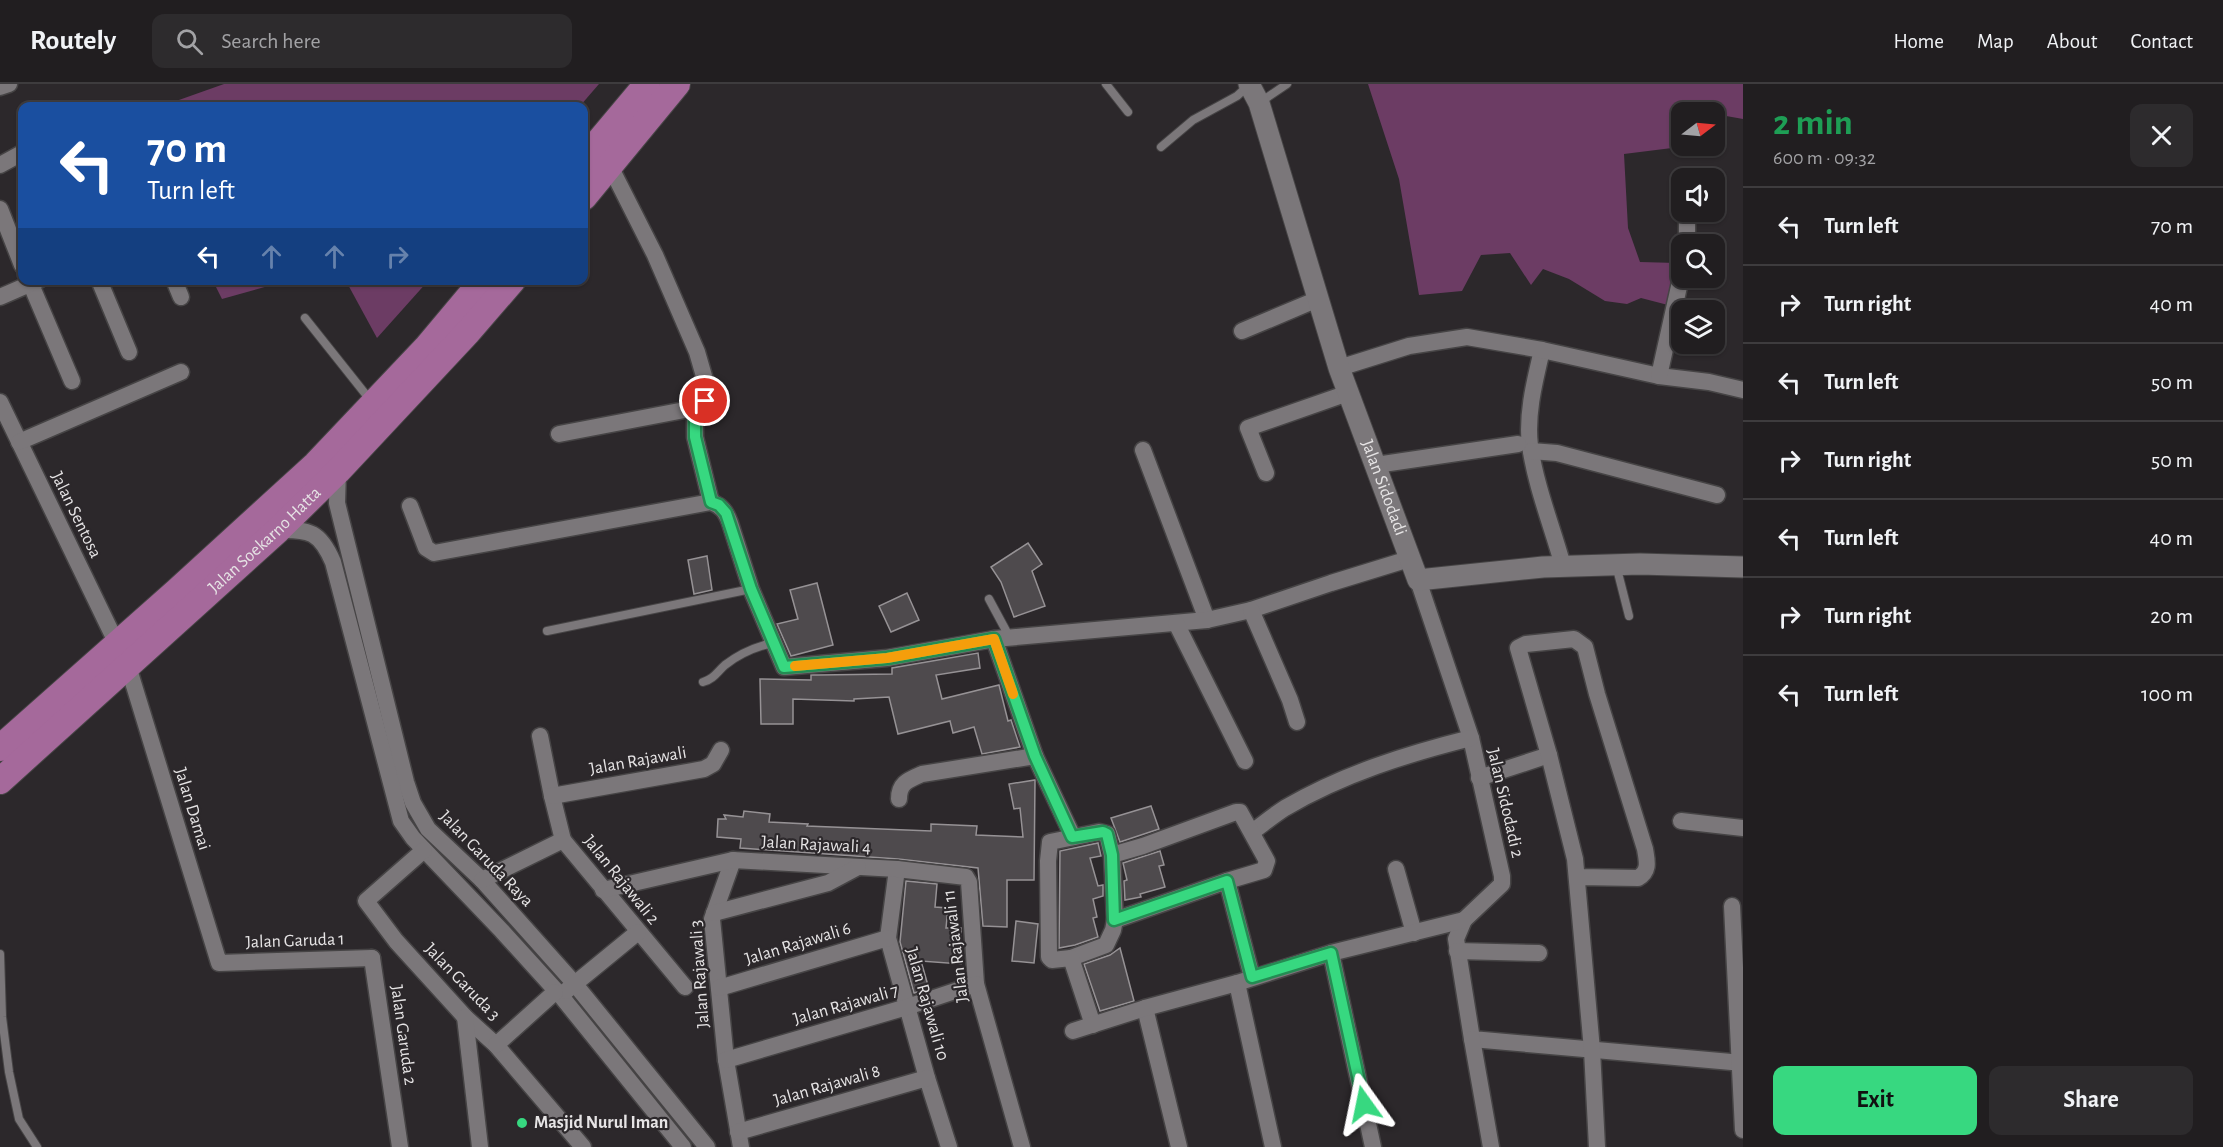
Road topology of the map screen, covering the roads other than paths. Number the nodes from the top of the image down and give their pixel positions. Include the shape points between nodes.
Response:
1 (9, 84) edge
2 (647, 84) edge
3 (677, 84) edge
4 (1106, 84) edge
5 (1287, 84) edge
6 (0, 87) edge
7 (1252, 91) edge
8 (1128, 111) dead end
9 (1161, 147) dead end
10 (588, 154) edge
11 (18, 155) edge
12 (0, 165) edge
13 (610, 166) junction
14 (588, 192) edge
15 (0, 209) edge
16 (18, 255) edge
17 (26, 285) edge
18 (34, 285) edge
19 (101, 285) edge
20 (176, 285) edge
21 (479, 285) edge
22 (509, 285) edge
23 (1679, 288) edge
24 (0, 297) edge
25 (181, 297) dead end
26 (1318, 299) junction
27 (305, 318) dead end
28 (1242, 331) dead end
29 (1542, 350) junction
30 (129, 352) dead end
31 (1340, 368) junction
32 (181, 372) dead end
33 (1659, 376) junction
34 (72, 381) dead end
35 (1743, 390) edge
36 (1348, 393) junction
37 (0, 402) edge
38 (373, 404) junction
39 (695, 408) junction
40 (559, 434) dead end
41 (19, 442) junction
42 (1525, 448) junction
43 (1143, 450) dead end
44 (1376, 465) junction
45 (338, 471) junction
46 (1266, 473) dead end
47 (1717, 495) dead end
48 (711, 502) junction
49 (410, 506) dead end
50 (278, 530) junction
51 (1409, 559) junction
52 (1616, 565) junction
53 (1563, 566) junction
54 (1743, 567) edge
55 (1418, 580) junction
56 (751, 589) junction
57 (989, 599) dead end
58 (1251, 610) junction
59 (1629, 616) dead end
60 (1207, 620) junction
61 (1176, 623) junction
62 (547, 631) dead end
63 (1002, 639) junction
64 (772, 643) junction
65 (122, 655) junction
66 (704, 682) dead end
67 (1297, 722) dead end
68 (540, 736) dead end
69 (1471, 738) junction
70 (0, 748) edge
71 (721, 750) dead end
72 (1549, 755) junction
73 (1035, 756) junction
74 (1245, 761) dead end
75 (1479, 778) junction
76 (0, 781) edge
77 (552, 796) junction
78 (899, 799) dead end
79 (1681, 821) dead end
80 (1743, 828) edge
81 (1252, 832) junction
82 (1072, 837) junction
83 (563, 840) junction
84 (424, 850) junction
85 (1112, 855) junction
86 (733, 860) junction
87 (809, 864) junction
88 (859, 867) junction
89 (897, 869) junction
90 (1396, 869) dead end
91 (1578, 877) junction
92 (482, 880) junction
93 (1227, 881) junction
94 (807, 888) junction
95 (603, 890) junction
96 (1732, 906) dead end
97 (714, 913) junction
98 (1114, 920) junction
99 (1464, 920) junction
100 (638, 932) junction
101 (1414, 933) junction
102 (888, 938) junction
103 (396, 941) junction
104 (1457, 951) junction
105 (1331, 953) junction
106 (1539, 953) dead end
107 (0, 954) edge
108 (372, 958) junction
109 (1071, 958) junction
110 (219, 963) joint
111 (1244, 980) junction
112 (574, 983) junction
113 (976, 984) junction
114 (685, 987) dead end
115 (719, 988) junction
116 (558, 994) junction
117 (907, 1007) junction
118 (1145, 1008) junction
119 (465, 1017) junction
120 (1093, 1025) junction
121 (1073, 1031) dead end
122 (1472, 1039) junction
123 (496, 1045) junction
124 (1592, 1050) junction
125 (726, 1060) junction
126 (1742, 1063) edge
127 (927, 1078) junction
128 (1743, 1130) edge
129 (740, 1139) edge
130 (38, 1147) edge
131 (400, 1147) edge
132 (480, 1147) edge
133 (583, 1147) edge
134 (683, 1147) edge
135 (707, 1147) edge
136 (948, 1147) edge
137 (1022, 1147) edge
138 (1179, 1147) edge
139 (1273, 1147) edge
140 (1373, 1147) edge
141 (1491, 1147) edge
142 (1597, 1147) edge

1 - 6 street
2 - 10 main road
3 - 13 main road
4 - 8 lane
5 - 7 lane
7 - 9 lane via 1193,120
7 - 26 street, Jalan Sidodadi
11 - 12 street
13 - 14 main road
13 - 39 street via 655,255 697,352 708,390 705,401
15 - 16 street
17 - 24 street
18 - 34 street
19 - 30 street
20 - 25 street
21 - 38 main road, Jalan Soekarno Hatta
22 - 45 main road, Jalan Soekarno Hatta
23 - 33 street
26 - 28 street
26 - 31 street, Jalan Sidodadi
27 - 38 lane
29 - 31 street via 1467,337 1409,346
29 - 33 street
29 - 42 street via 1532,395 1530,443
31 - 36 street, Jalan Sidodadi
32 - 41 street
33 - 35 street
36 - 44 street, Jalan Sidodadi
36 - 46 street via 1248,428
37 - 41 street, Jalan Sentosa
38 - 65 main road, Jalan Soekarno Hatta
39 - 40 street
39 - 48 street via 695,437
41 - 65 street, Jalan Sentosa
42 - 44 street
42 - 47 street
42 - 53 street
43 - 60 street
44 - 51 street, Jalan Sidodadi
45 - 50 main road, Jalan Soekarno Hatta
45 - 92 street, Jalan Garuda Raya via 337,503 413,803 428,829
48 - 49 street via 442,553 426,548
48 - 56 street via 726,513
50 - 65 main road, Jalan Soekarno Hatta
50 - 84 street via 310,532 326,546 401,821
51 - 55 street, Jalan Sidodadi
51 - 58 street
52 - 53 street
52 - 54 street
52 - 59 lane
53 - 55 street
55 - 69 street, Jalan Sidodadi 2
56 - 62 lane
56 - 64 street
57 - 63 lane
58 - 60 street
58 - 67 street
60 - 61 street
61 - 63 street
61 - 74 street
63 - 64 street via 887,658 784,667
63 - 73 street
64 - 66 lane via 737,657
65 - 70 main road, Jalan Soekarno Hatta
65 - 76 main road, Jalan Soekarno Hatta
65 - 110 street, Jalan Damai
68 - 77 street
69 - 75 street, Jalan Sidodadi 2
69 - 81 street via 1412,753 1358,773 1285,808
71 - 77 street, Jalan Rajawali via 713,764 704,769
72 - 75 street
72 - 91 street
72 - 91 street via 1518,648 1574,639 1585,647 1647,866 1638,878
73 - 78 street via 922,774 906,780 899,790
73 - 82 street
75 - 99 street, Jalan Sidodadi 2 via 1502,884
77 - 83 street
79 - 80 street
81 - 85 street via 1236,812
81 - 93 street via 1268,866
82 - 85 street via 1103,832
82 - 109 street via 1050,842 1048,861 1049,957
83 - 92 street, Jalan Rajawali 2
83 - 95 street, Jalan Rajawali 2
84 - 103 street, Jalan Garuda 3 via 366,901
84 - 116 street
85 - 98 street
86 - 87 street, Jalan Rajawali 4
86 - 95 street
86 - 97 street, Jalan Rajawali 3
87 - 88 street, Jalan Rajawali 4
87 - 94 street via 812,882
88 - 89 street, Jalan Rajawali 4
88 - 94 street via 828,883
89 - 102 street, Jalan Rajawali 10
89 - 113 street, Jalan Rajawali 11 via 968,879
90 - 101 street
91 - 124 street
92 - 112 street, Jalan Garuda Raya
93 - 98 street
93 - 111 street
94 - 97 street
95 - 100 street, Jalan Rajawali 2
96 - 126 street
97 - 115 street, Jalan Rajawali 3
98 - 109 street via 1106,945
99 - 101 street
99 - 104 street via 1456,939
100 - 112 street
100 - 114 street, Jalan Rajawali 2
101 - 105 street
102 - 115 street, Jalan Rajawali 6
102 - 117 street, Jalan Rajawali 10
103 - 108 street
103 - 119 street, Jalan Garuda 3
104 - 106 street
104 - 122 street
105 - 111 street
105 - 140 street
107 - 130 lane via 9,1072 19,1119
108 - 110 street, Jalan Garuda 1
108 - 131 street, Jalan Garuda 2
109 - 120 street
111 - 118 street
111 - 139 street
112 - 116 street
112 - 135 street, Jalan Garuda Raya
113 - 117 street, Jalan Rajawali 7
113 - 137 street, Jalan Rajawali 11
115 - 125 street, Jalan Rajawali 3
116 - 123 street
116 - 134 street
117 - 125 street, Jalan Rajawali 7
117 - 127 street, Jalan Rajawali 10
118 - 120 street
118 - 138 street
119 - 123 street, Jalan Garuda 3
119 - 132 street
120 - 121 street
122 - 124 street
122 - 141 street
123 - 133 street, Jalan Garuda 3
124 - 126 street
124 - 142 street
125 - 129 street, Jalan Rajawali 3
126 - 128 street
127 - 129 street, Jalan Rajawali 8
127 - 136 street, Jalan Rajawali 10

